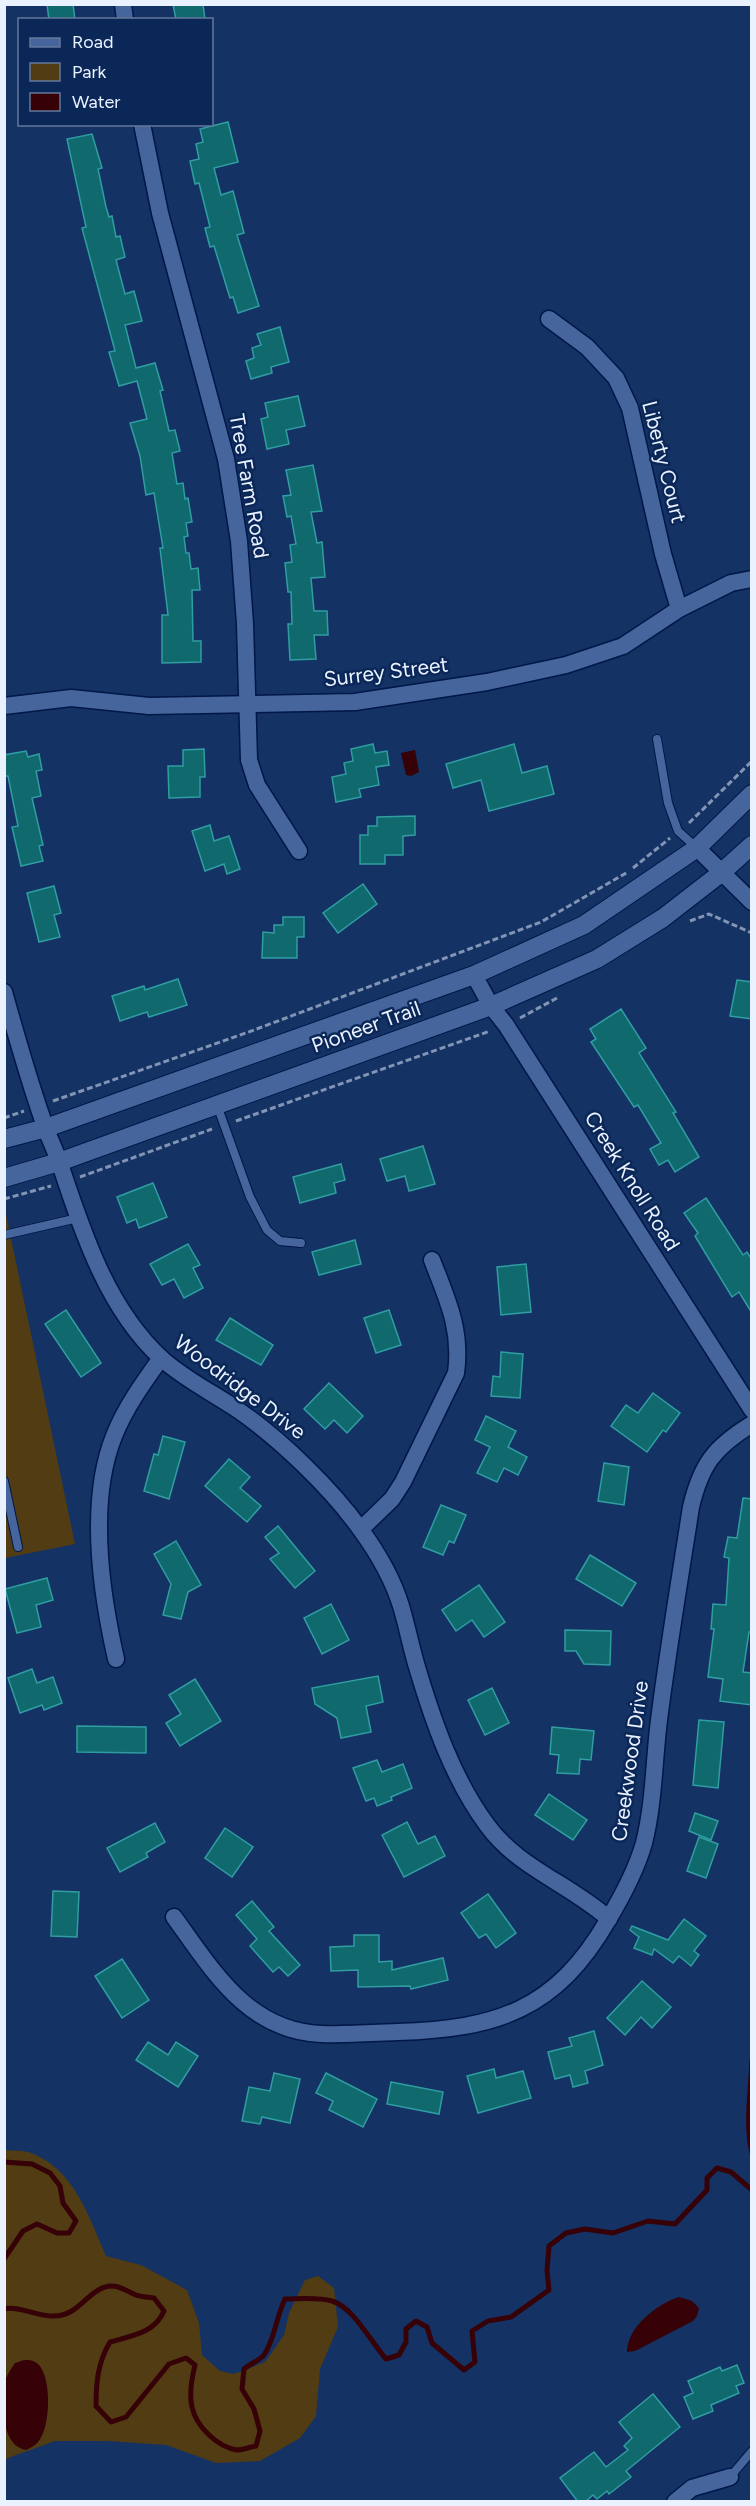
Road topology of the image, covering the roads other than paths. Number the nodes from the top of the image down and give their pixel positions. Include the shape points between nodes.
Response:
1 (142, 126) edge
2 (549, 320) dead end
3 (752, 579) edge
4 (679, 609) junction
5 (247, 705) junction
6 (4, 706) edge
7 (657, 739) dead end
8 (752, 794) edge
9 (752, 845) edge
10 (697, 848) junction
11 (299, 851) dead end
12 (721, 873) junction
13 (752, 903) edge
14 (474, 975) junction
15 (4, 992) edge
16 (491, 1006) junction
17 (217, 1105) junction
18 (46, 1128) junction
19 (4, 1139) edge
20 (59, 1162) junction
21 (4, 1178) edge
22 (78, 1218) junction
23 (4, 1234) edge
24 (301, 1242) dead end
25 (432, 1260) dead end
26 (161, 1358) junction
27 (752, 1410) edge
28 (752, 1424) edge
29 (4, 1481) edge
30 (361, 1529) junction
31 (18, 1547) dead end
32 (116, 1659) dead end
33 (174, 1917) dead end
34 (609, 1919) junction
35 (752, 2451) edge
36 (730, 2477) joint
37 (675, 2502) edge

1 - 5 street, Tree Farm Road via 163,224 226,459 239,541
2 - 4 street, Liberty Court via 609,370 625,398
3 - 4 street, Surrey Street via 731,583
4 - 5 street, Surrey Street via 623,646 566,666 356,702
5 - 6 street, Surrey Street via 149,706 71,698
5 - 11 street, Tree Farm Road via 249,760 257,785
7 - 10 lane via 668,803 678,831
8 - 10 main road, Pioneer Trail
9 - 12 main road, Pioneer Trail
10 - 12 street
10 - 14 main road, Pioneer Trail via 584,925
12 - 13 street
12 - 16 main road, Pioneer Trail via 663,918 597,959
14 - 16 street, Creek Knoll Road
14 - 18 main road, Pioneer Trail
15 - 18 street, Woodridge Drive
16 - 17 main road, Pioneer Trail
16 - 27 street, Creek Knoll Road
17 - 20 main road, Pioneer Trail
17 - 24 lane via 250,1197 267,1230 280,1241
18 - 19 main road, Pioneer Trail
18 - 20 street, Woodridge Drive
20 - 21 main road, Pioneer Trail
20 - 22 street, Woodridge Drive
22 - 23 lane
22 - 26 street, Woodridge Drive via 106,1284
25 - 30 street via 457,1329 456,1372 404,1482
26 - 30 street, Woodridge Drive via 277,1440
26 - 32 street via 125,1412 104,1468 102,1571
28 - 34 street, Creekwood Drive via 716,1450 696,1485 644,1841 633,1875
29 - 31 lane
30 - 34 street, Woodridge Drive via 400,1605 434,1721 454,1768 487,1825 510,1851
33 - 34 street, Creekwood Drive via 245,2007 294,2030 319,2034 423,2031 500,2017 553,1990 577,1967
35 - 36 lane
36 - 37 street via 692,2488

